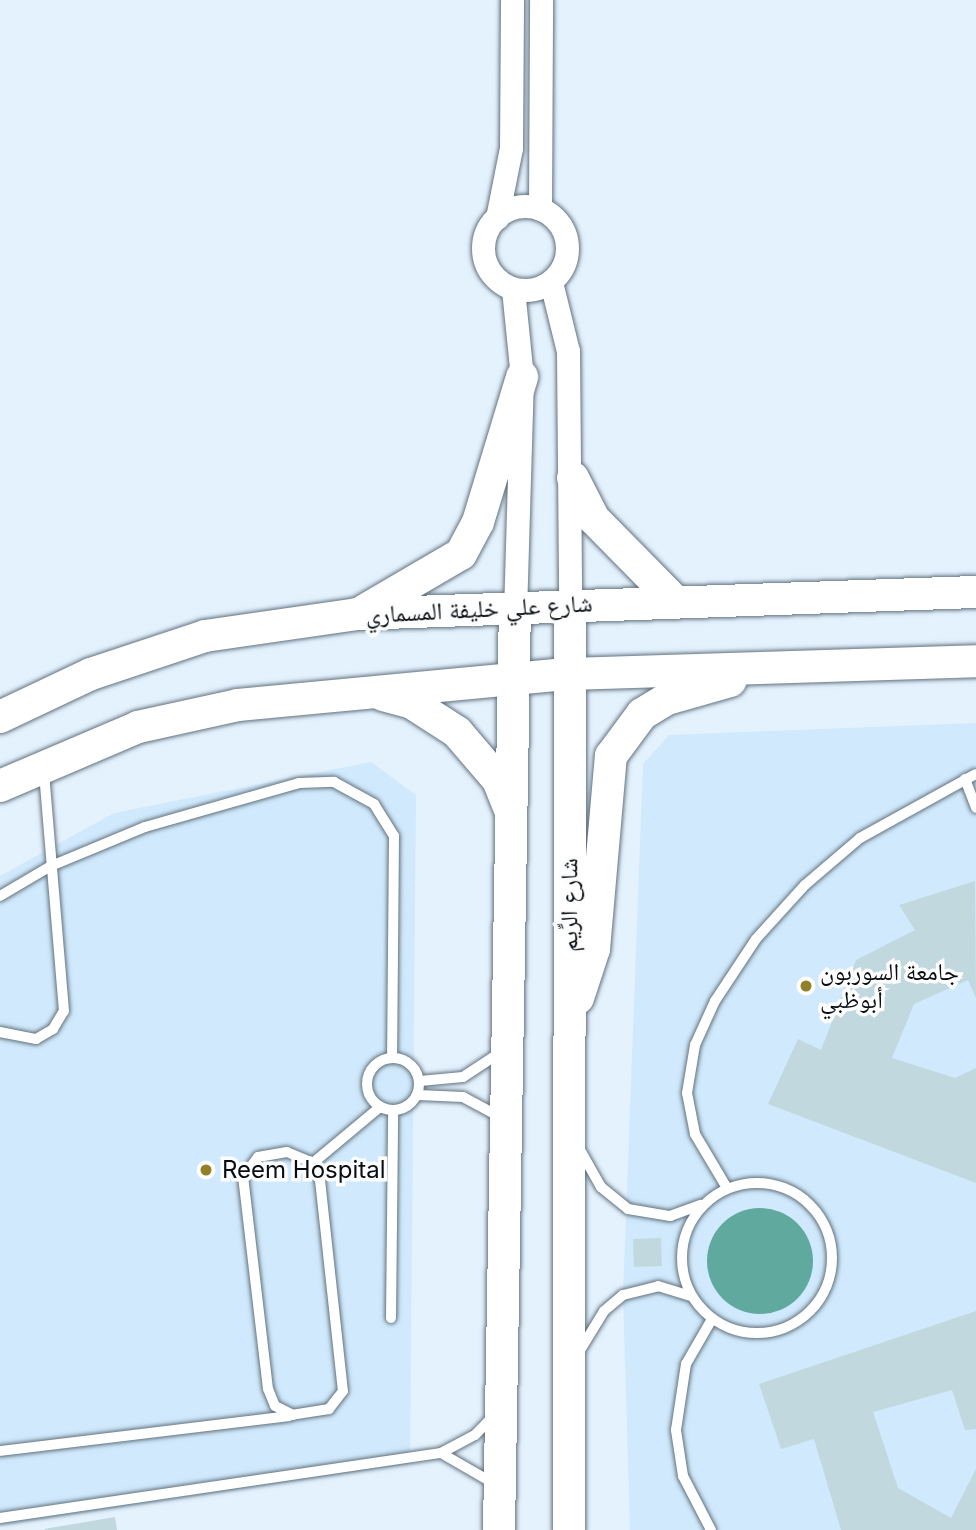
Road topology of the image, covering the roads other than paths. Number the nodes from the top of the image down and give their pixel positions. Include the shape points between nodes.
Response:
1 (512, 0) edge
2 (541, 0) edge
3 (540, 209) junction
4 (497, 218) junction
5 (551, 282) junction
6 (513, 289) junction
7 (522, 377) junction
8 (573, 478) junction
9 (976, 592) edge
10 (674, 600) junction
11 (570, 605) junction
12 (515, 608) junction
13 (357, 614) junction
14 (976, 661) edge
15 (772, 668) junction
16 (569, 674) junction
17 (514, 680) junction
18 (375, 693) junction
19 (0, 717) edge
20 (43, 766) junction
21 (970, 777) edge
22 (0, 786) edge
23 (976, 808) edge
24 (512, 816) junction
25 (51, 866) junction
26 (0, 896) edge
27 (569, 1026) junction
28 (0, 1032) edge
29 (509, 1042) junction
30 (393, 1057) junction
31 (420, 1081) junction
32 (418, 1095) junction
33 (380, 1107) junction
34 (393, 1111) junction
35 (507, 1124) junction
36 (570, 1134) junction
37 (313, 1163) junction
38 (727, 1188) junction
39 (709, 1199) junction
40 (691, 1296) junction
41 (391, 1318) dead end
42 (712, 1319) junction
43 (572, 1367) junction
44 (501, 1405) junction
45 (293, 1415) junction
46 (0, 1451) edge
47 (441, 1453) junction
48 (500, 1488) junction
49 (0, 1518) edge
50 (499, 1530) edge
51 (569, 1530) edge
52 (711, 1530) edge

1 - 4 street via 511,148
2 - 3 street
3 - 4 street via 512,208
3 - 5 street via 562,228 567,242 566,258
4 - 6 street via 484,243 485,258 490,272
5 - 6 street
5 - 8 street, شارع الرِّيم via 568,351
6 - 7 street
7 - 12 street
7 - 13 street via 478,522 461,554
8 - 10 street via 594,519
8 - 11 street, شارع الرِّيم
9 - 10 street, شارع علي خليفة المسماري
10 - 11 street, شارع علي خليفة المسماري
11 - 12 street, شارع علي خليفة المسماري
11 - 16 street, شارع الرِّيم
12 - 13 street, شارع علي خليفة المسماري
12 - 17 street
13 - 19 street, شارع علي خليفة المسماري via 205,636 91,674
14 - 15 street
15 - 16 street
15 - 27 street via 667,699 623,734 604,780 594,949
16 - 17 street
16 - 27 street, شارع الرِّيم
17 - 18 street
17 - 24 street
18 - 20 street via 238,705 138,727
18 - 24 street via 412,703 457,732 498,780
20 - 22 street
20 - 25 lane
21 - 23 lane
21 - 38 lane via 860,838 805,885 756,940 715,1001 687,1073 687,1103 695,1134
24 - 29 street
25 - 26 lane
25 - 28 lane via 64,1012 53,1029 36,1039
25 - 30 lane via 145,827 299,783 325,781 352,791 387,816 394,835
27 - 36 street, شارع الرِّيم
29 - 31 lane via 463,1077
29 - 35 street
30 - 31 lane via 411,1064
30 - 33 lane via 369,1072 368,1091
31 - 32 lane
32 - 34 lane
32 - 35 lane via 463,1097
33 - 34 lane
33 - 37 lane
34 - 41 lane
35 - 44 street
36 - 39 lane via 601,1187 628,1209 670,1216
36 - 43 street, شارع الرِّيم
37 - 45 lane via 343,1391 329,1409
37 - 45 lane via 297,1153 267,1155 251,1161 243,1177 268,1389 275,1406
38 - 39 lane
38 - 42 lane via 763,1183 798,1195 823,1222 832,1258 823,1294 799,1321 746,1333
39 - 40 lane via 682,1245
40 - 42 lane
40 - 43 lane via 658,1286 624,1295 604,1311
42 - 52 lane via 686,1364 676,1430 683,1476
43 - 51 street, شارع الرِّيم
44 - 47 lane via 475,1435
44 - 48 street
45 - 46 lane
47 - 48 lane
47 - 49 lane
48 - 50 street

